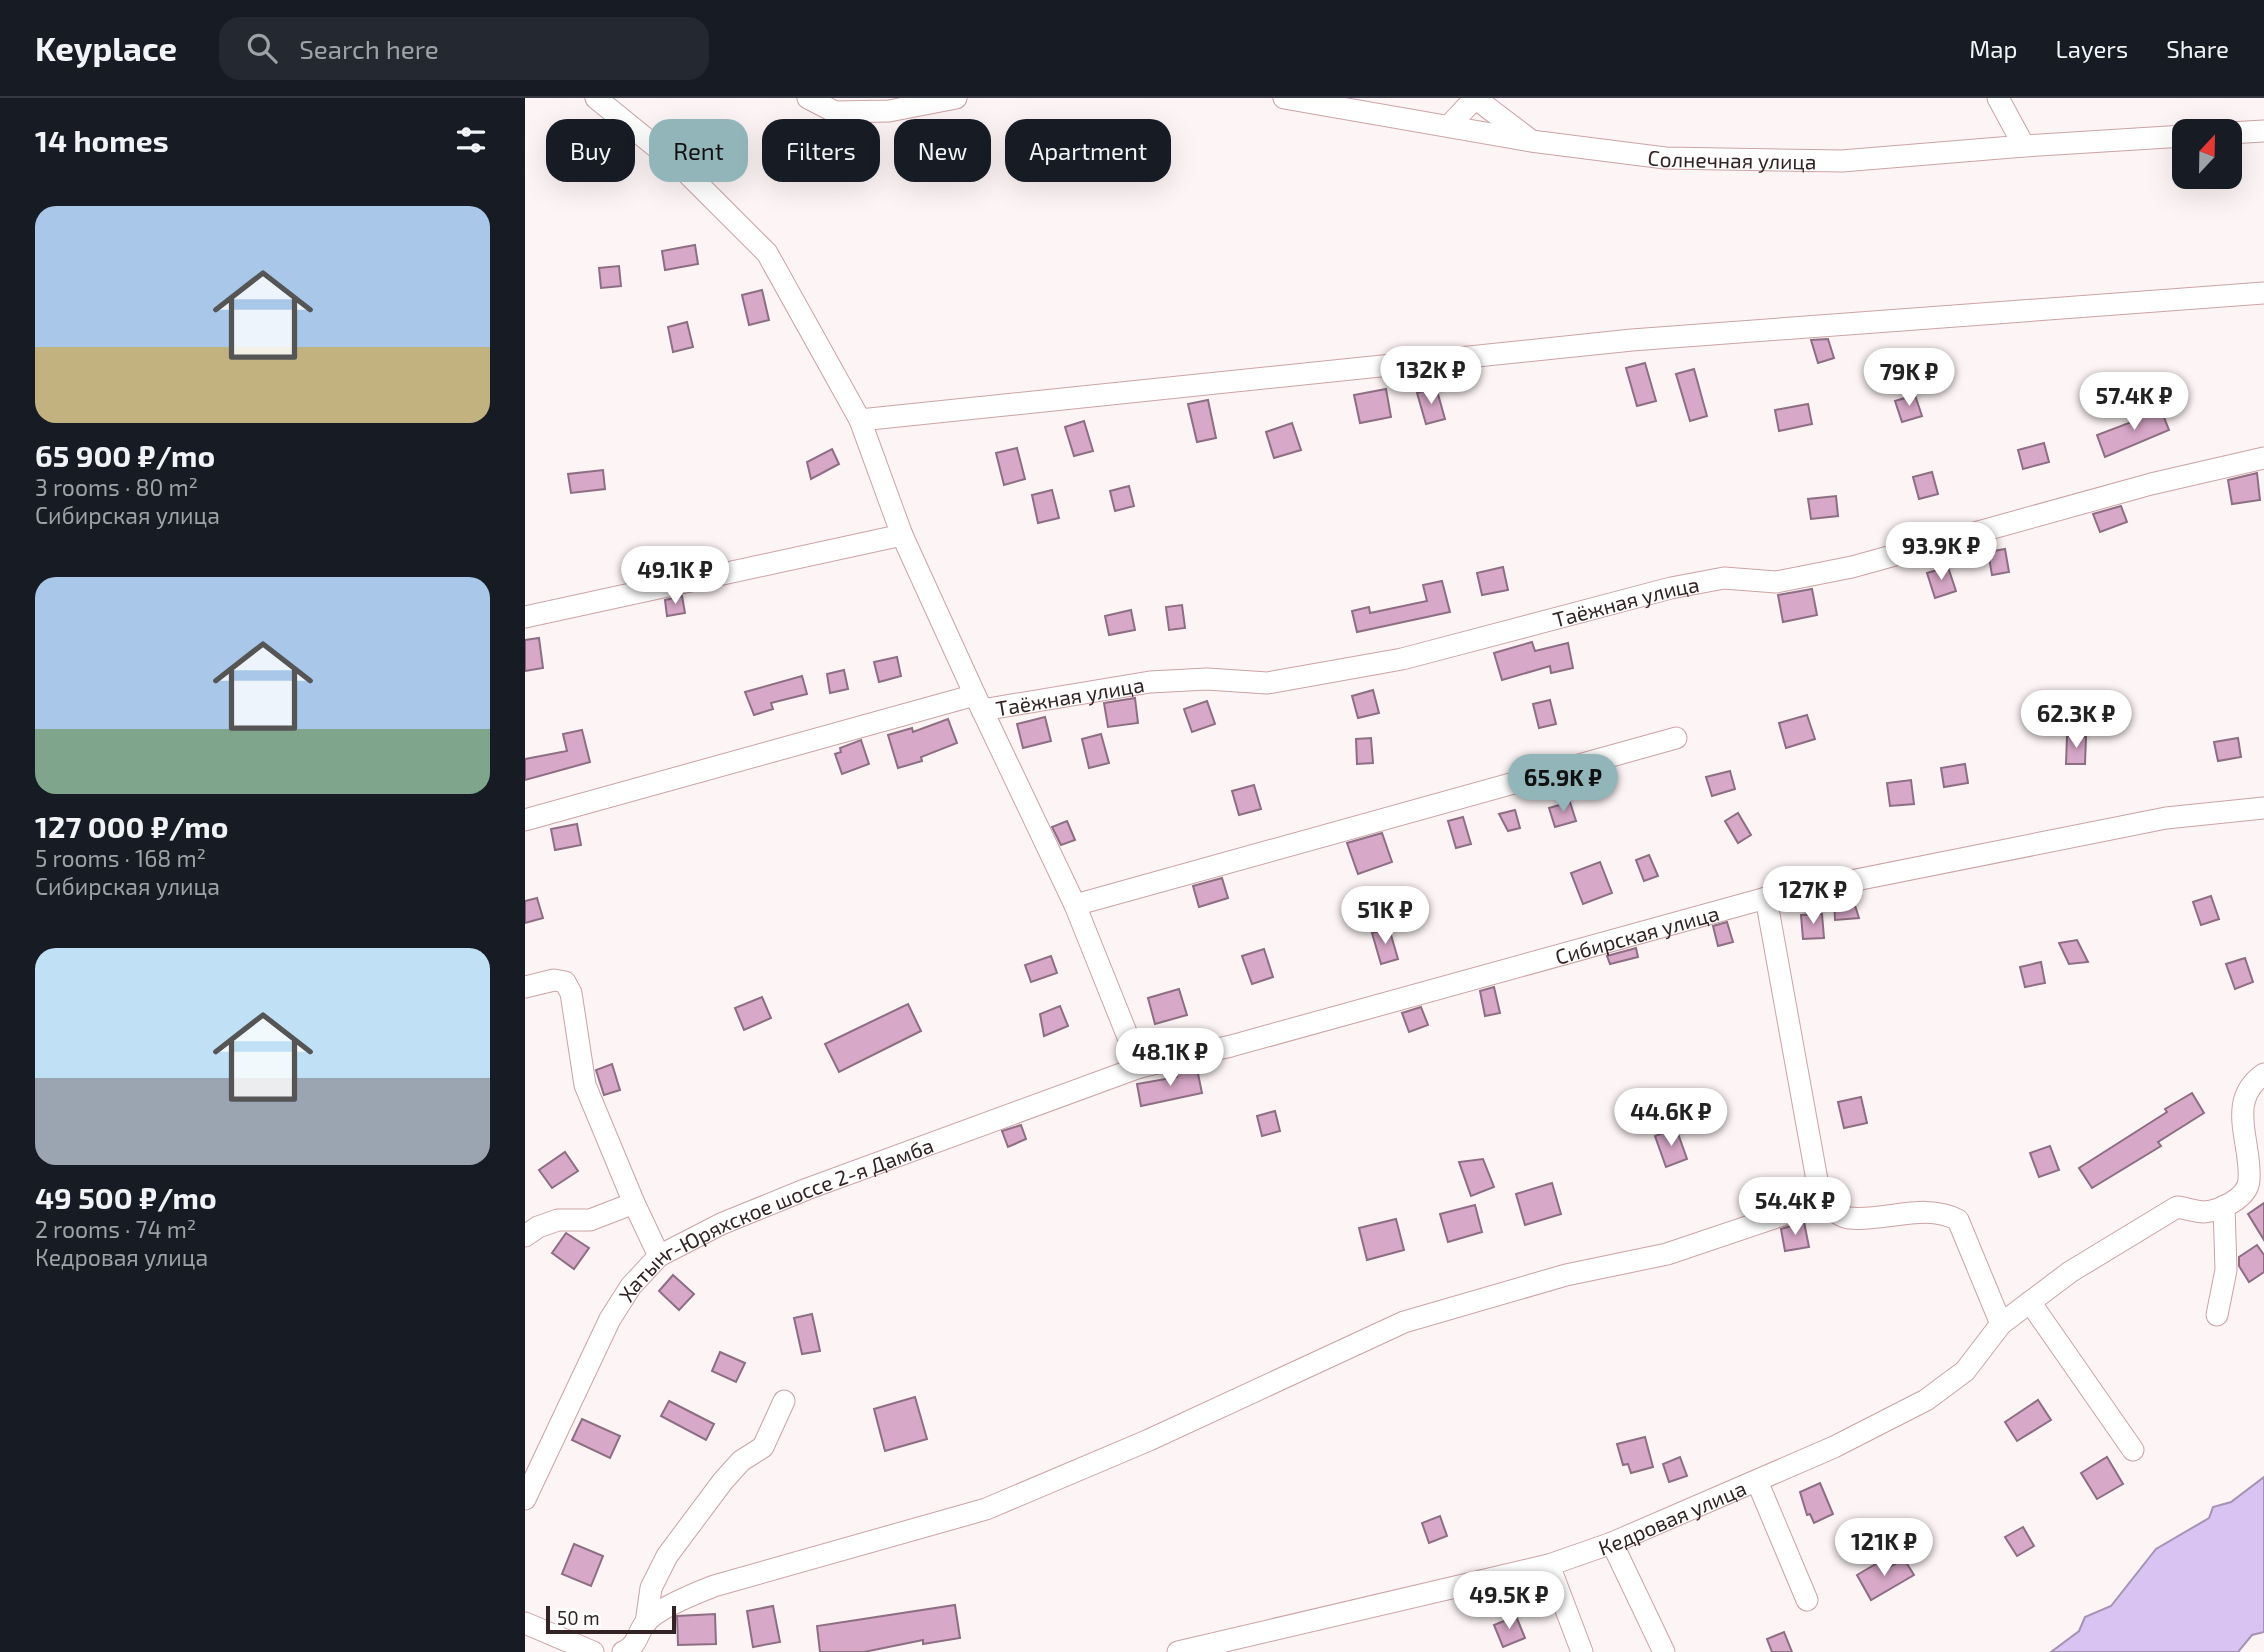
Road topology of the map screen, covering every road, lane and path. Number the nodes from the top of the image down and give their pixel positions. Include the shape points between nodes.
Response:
1 (596, 98) edge
2 (807, 98) edge
3 (956, 98) edge
4 (1284, 98) edge
5 (1998, 98) edge
6 (1449, 126) junction
7 (2264, 131) edge
8 (2242, 132) edge
9 (2172, 137) edge
10 (1531, 141) junction
11 (2024, 146) junction
12 (2264, 293) edge
13 (860, 419) junction
14 (2264, 458) edge
15 (902, 535) junction
16 (525, 617) edge
17 (978, 702) junction
18 (1676, 738) dead end
19 (2264, 808) edge
20 (525, 820) edge
21 (1766, 898) junction
22 (1075, 905) junction
23 (525, 987) edge
24 (1140, 1066) junction
25 (2264, 1074) edge
26 (1821, 1202) junction
27 (634, 1203) junction
28 (2224, 1206) junction
29 (525, 1236) edge
30 (659, 1256) junction
31 (2031, 1302) junction
32 (2217, 1315) dead end
33 (2001, 1324) junction
34 (784, 1401) dead end
35 (2133, 1450) dead end
36 (1756, 1481) junction
37 (525, 1499) edge
38 (1612, 1544) junction
39 (1549, 1565) junction
40 (1807, 1600) dead end
41 (646, 1622) junction
42 (525, 1623) edge
43 (1270, 1642) edge
44 (1189, 1651) edge
45 (593, 1652) edge
46 (624, 1652) edge
47 (1583, 1652) edge
48 (1664, 1652) edge

1 - 13 street via 682,168 767,253
2 - 3 street via 835,112 889,111
4 - 6 street, Солнечная улица
5 - 11 street
6 - 10 street, Солнечная улица
6 - 10 street via 1475,98
7 - 8 street
9 - 11 street, Солнечная улица
10 - 11 street, Солнечная улица via 1665,158 1842,161
12 - 13 street via 1632,340
13 - 15 street
14 - 17 street, Таёжная улица via 2151,484 1852,567 1776,582 1724,578 1671,588 1402,659 1267,683 1150,682
15 - 16 street
15 - 17 street
17 - 20 street, Таёжная улица
17 - 22 street
18 - 22 street
19 - 21 street, Сибирская улица via 2166,818
21 - 24 street, Сибирская улица
21 - 26 street
22 - 24 street
23 - 27 street via 554,980 565,982 571,993 585,1085
24 - 30 street, Хатынг-Юряхское шоссе 2-я Дамба via 807,1189 721,1224
25 - 28 street via 2246,1094 2242,1110 2250,1182 2242,1195
26 - 33 street via 1846,1218 1929,1212 1958,1220
26 - 41 street via 1667,1254 1566,1275 1403,1322 986,1509 714,1586 681,1598
27 - 29 street via 590,1220 558,1220
27 - 30 street
28 - 31 street, Кедровая улица via 2204,1212 2177,1207 2070,1272
28 - 32 street via 2226,1269
30 - 37 street, Хатынг-Юряхское шоссе 2-я Дамба via 631,1286 610,1320
31 - 33 street, Кедровая улица
31 - 35 street
33 - 36 street, Кедровая улица via 1965,1371 1926,1400
34 - 41 street via 763,1447 741,1461 723,1481 667,1556 651,1588
36 - 38 street, Кедровая улица
36 - 40 street
38 - 39 street, Кедровая улица
38 - 48 street
39 - 43 street, Кедровая улица
39 - 47 street
41 - 46 street via 632,1648
42 - 45 street
43 - 44 street, Кедровая улица

